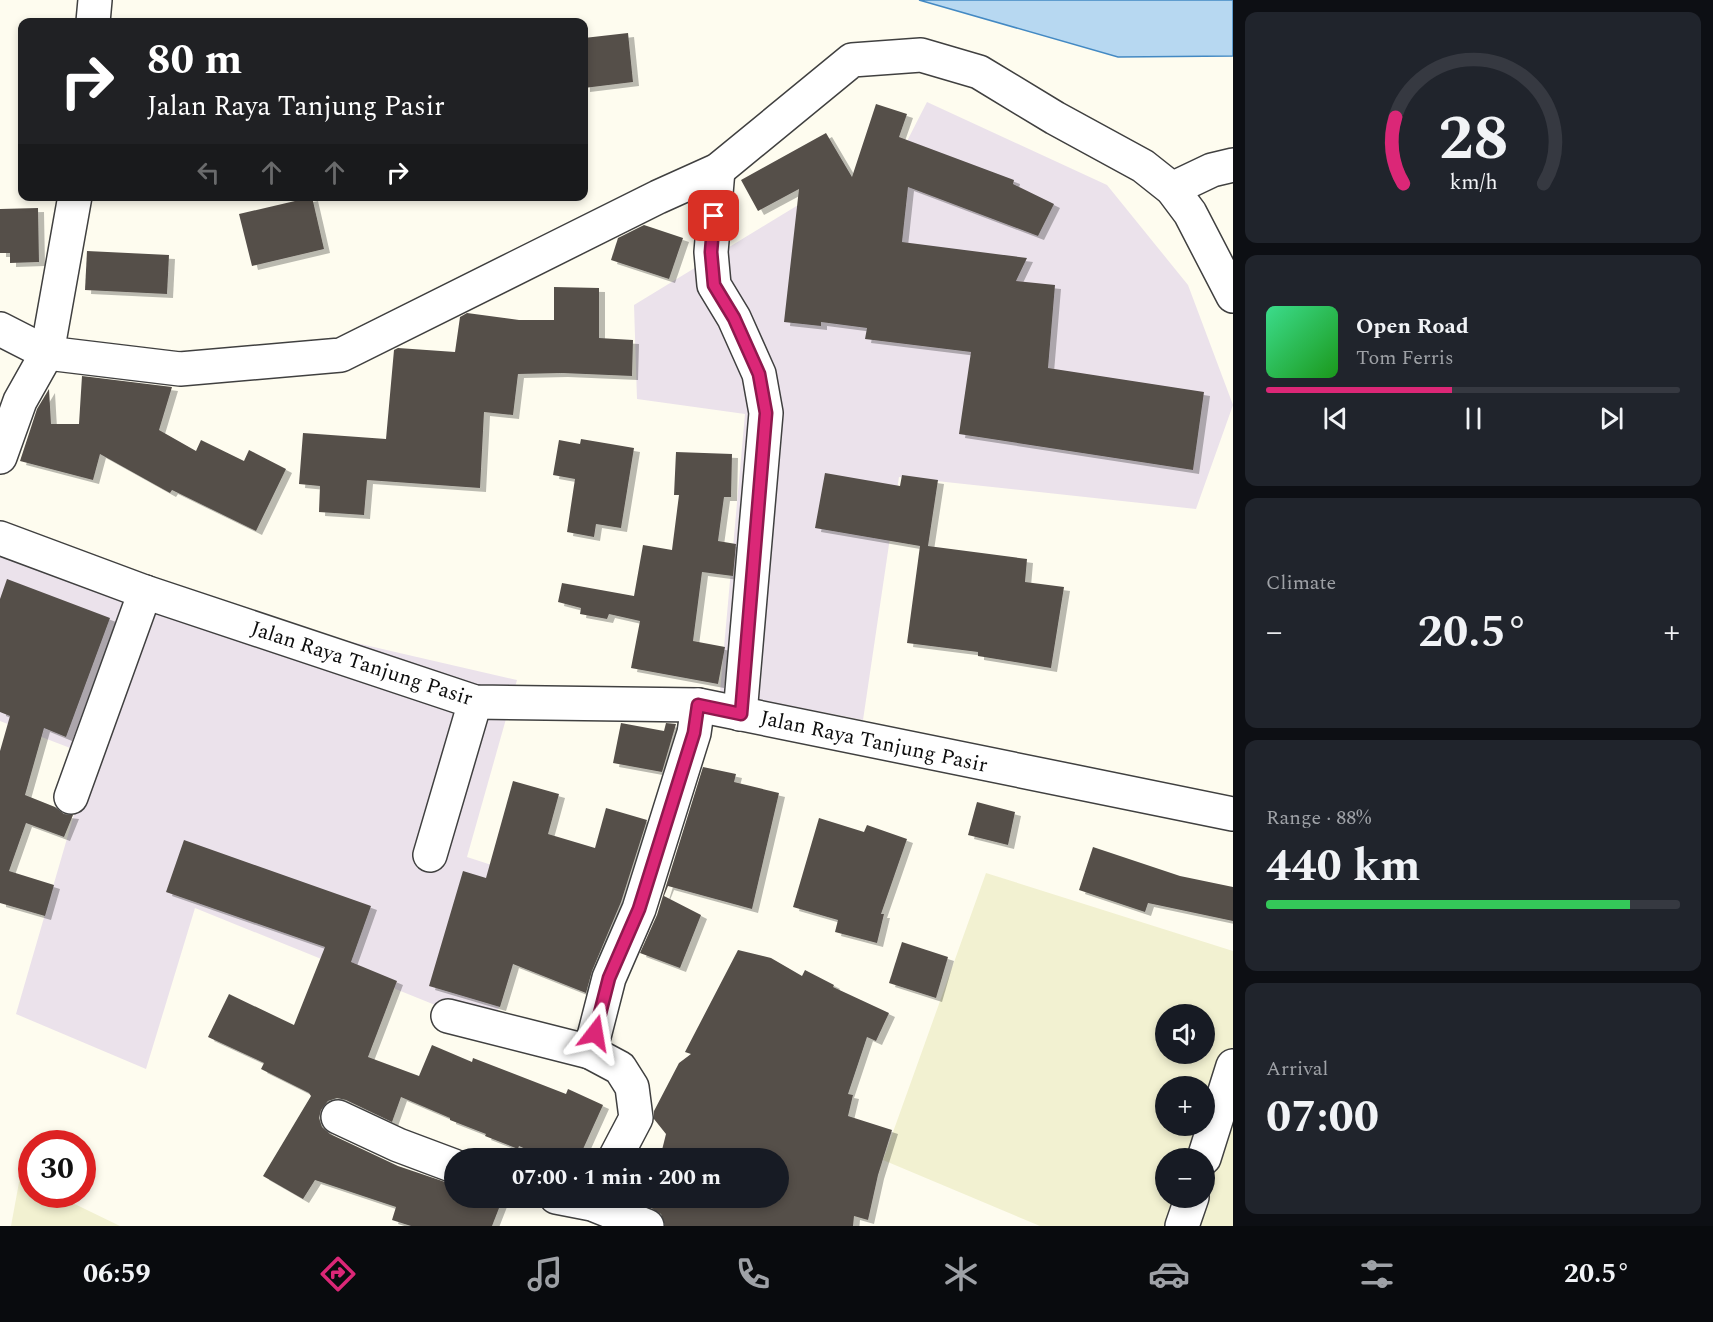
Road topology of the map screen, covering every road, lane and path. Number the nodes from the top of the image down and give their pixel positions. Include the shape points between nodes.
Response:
1 (94, 0) edge
2 (93, 18) edge
3 (1233, 165) edge
4 (1172, 189) junction
5 (716, 191) junction
6 (74, 201) edge
7 (1233, 296) edge
8 (0, 329) edge
9 (43, 359) junction
10 (0, 457) edge
11 (0, 537) edge
12 (145, 592) junction
13 (475, 702) junction
14 (698, 705) junction
15 (741, 714) junction
16 (71, 797) dead end
17 (1233, 814) edge
18 (430, 855) dead end
19 (448, 1016) dead end
20 (590, 1052) junction
21 (1233, 1065) edge
22 (338, 1117) dead end
23 (620, 1148) edge
24 (1207, 1148) edge
25 (444, 1162) edge
26 (608, 1208) edge
27 (1188, 1208) edge
28 (647, 1226) edge
29 (1182, 1226) edge

1 - 2 street
3 - 4 street via 1212,170
4 - 5 street via 1143,166 979,72 921,55 852,60
4 - 7 street via 1190,213
5 - 9 street via 658,197 341,355 180,369
5 - 15 street via 711,252 714,285 759,374 766,413
6 - 9 street
8 - 9 street
9 - 10 street via 20,401
11 - 12 street, Jalan Raya Tanjung Pasir
12 - 13 street, Jalan Raya Tanjung Pasir
12 - 16 street
13 - 14 street, Jalan Raya Tanjung Pasir
13 - 18 street
14 - 15 street, Jalan Raya Tanjung Pasir
14 - 20 street via 694,733 639,909 609,978
15 - 17 street, Jalan Raya Tanjung Pasir
19 - 20 street
20 - 23 street via 620,1068 632,1087 636,1118
21 - 24 street
22 - 25 street
26 - 28 street
27 - 29 street

